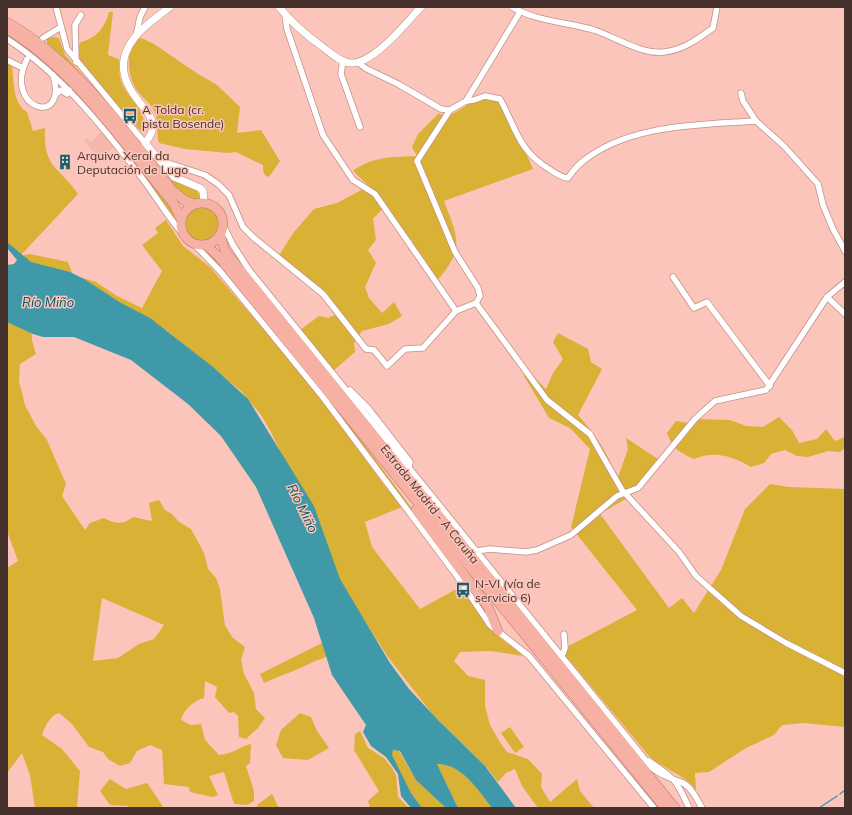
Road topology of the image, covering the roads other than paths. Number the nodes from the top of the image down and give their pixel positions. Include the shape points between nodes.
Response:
1 (56, 7) edge
2 (145, 7) edge
3 (170, 7) edge
4 (279, 7) edge
5 (421, 7) edge
6 (512, 7) edge
7 (717, 7) edge
8 (520, 12) junction
9 (81, 15) dead end
10 (285, 15) junction
11 (7, 18) edge
12 (7, 22) edge
13 (61, 27) junction
14 (7, 29) edge
15 (136, 36) junction
16 (43, 38) dead end
17 (7, 39) edge
18 (49, 50) junction
19 (27, 59) dead end
20 (7, 60) edge
21 (344, 60) junction
22 (76, 62) junction
23 (358, 62) junction
24 (23, 68) junction
25 (52, 75) junction
26 (69, 90) junction
27 (741, 93) dead end
28 (56, 94) junction
29 (466, 101) junction
30 (450, 110) junction
31 (756, 121) junction
32 (360, 127) dead end
33 (145, 143) junction
34 (162, 164) junction
35 (204, 203) junction
36 (194, 204) junction
37 (181, 219) junction
38 (223, 225) junction
39 (182, 233) junction
40 (220, 235) junction
41 (194, 244) junction
42 (206, 245) junction
43 (845, 251) edge
44 (673, 277) dead end
45 (845, 282) edge
46 (827, 297) junction
47 (476, 303) junction
48 (456, 311) junction
49 (845, 314) edge
50 (770, 386) junction
51 (360, 431) junction
52 (626, 493) junction
53 (477, 551) junction
54 (498, 631) junction
55 (564, 634) dead end
56 (562, 656) junction
57 (845, 673) edge
58 (676, 781) junction
59 (654, 808) edge
60 (665, 808) edge
61 (675, 808) edge
62 (689, 808) edge
63 (702, 808) edge

1 - 13 street
2 - 15 street
3 - 15 street
4 - 10 street
5 - 23 street via 371,56
6 - 8 street
7 - 8 street via 713,28 688,46 663,52 652,52 594,30 540,19
8 - 29 street
9 - 22 street via 75,24
10 - 21 street via 309,38
10 - 48 street via 287,29 323,135 353,180 375,194
11 - 18 highway
12 - 18 highway
13 - 16 street
13 - 22 street via 67,49
14 - 37 highway via 66,75 174,204
15 - 33 street via 126,54 123,71 132,93 152,120 152,133
17 - 25 street
18 - 36 highway via 106,107 172,190
19 - 24 street
20 - 24 street
21 - 23 street
21 - 32 street via 341,74
22 - 33 street
23 - 30 street via 430,104
24 - 28 street via 25,97 34,106 42,108 49,105
25 - 26 street
25 - 28 street
26 - 28 street via 67,94 61,90
26 - 39 street via 123,154
27 - 31 street via 743,101
29 - 30 street
29 - 31 street via 485,96 500,99 519,140 528,153 544,166 568,178 581,162 600,150 635,136 680,126
30 - 47 street via 417,161 455,252 478,288 480,296
31 - 43 street via 784,146 818,184 823,205
33 - 34 street
34 - 35 street via 174,177 200,188 203,191
34 - 48 street via 168,163 205,175 218,184 229,195 243,227 323,294 366,349 374,350 387,366 405,349 423,348
35 - 36 highway
35 - 38 highway via 220,213
36 - 37 highway via 185,210
37 - 39 highway
38 - 40 highway
38 - 53 street via 249,270
39 - 41 highway
40 - 42 highway
40 - 61 highway, Estrada Madrid - A Coruña via 225,251
41 - 42 highway
41 - 54 street via 220,271 322,396 462,583 484,618
42 - 51 highway, Estrada Madrid - A Coruña via 218,256
44 - 50 street via 694,308 707,302
45 - 46 street
46 - 49 street
46 - 50 street
47 - 48 street
47 - 52 street via 547,400 590,434
50 - 52 street via 766,390 715,401 695,419 638,488
51 - 54 highway via 488,607
51 - 60 highway, Estrada Madrid - A Coruña
52 - 53 street via 617,496 571,536 548,546 526,552 490,548
52 - 57 street via 679,552 696,576 741,616 786,643
53 - 56 street
54 - 59 street via 529,656
55 - 56 street via 565,648
56 - 58 street via 657,773
58 - 62 street
58 - 63 street via 692,790

